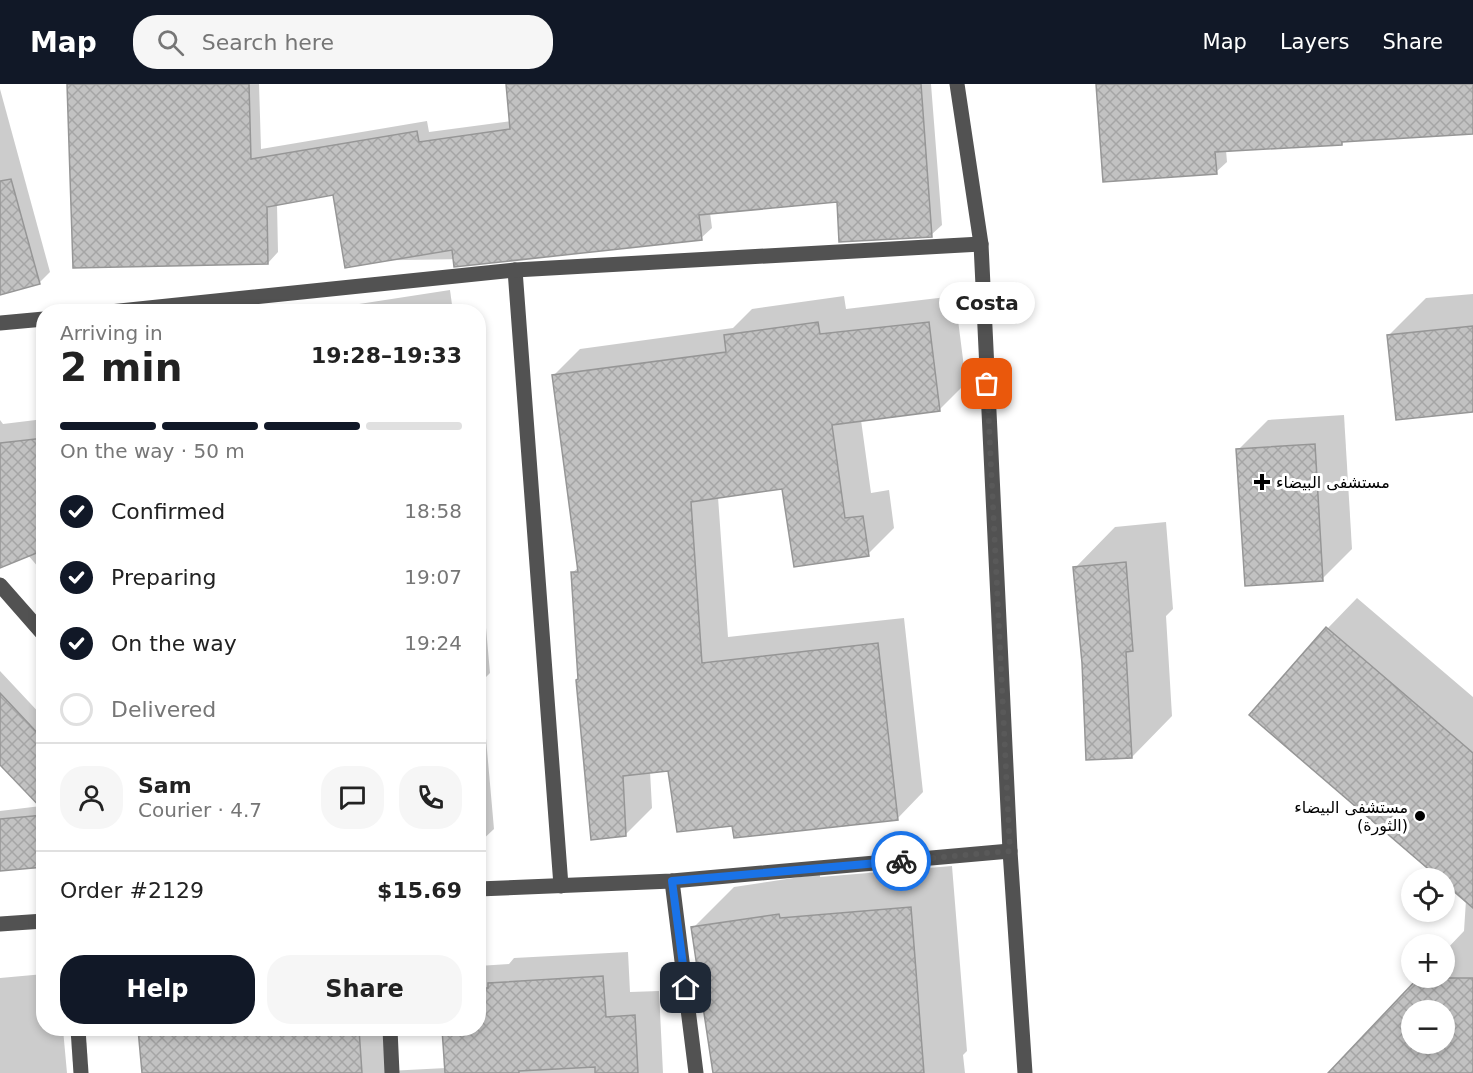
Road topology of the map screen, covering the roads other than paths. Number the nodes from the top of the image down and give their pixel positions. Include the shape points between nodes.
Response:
1 (957, 84) edge
2 (981, 244) junction
3 (515, 270) junction
4 (187, 304) edge
5 (36, 320) edge
6 (0, 323) edge
7 (0, 585) edge
8 (36, 626) edge
9 (1010, 851) junction
10 (672, 881) junction
11 (561, 886) junction
12 (486, 889) edge
13 (36, 922) edge
14 (0, 924) edge
15 (78, 1036) edge
16 (390, 1036) edge
17 (81, 1073) edge
18 (392, 1073) edge
19 (696, 1073) edge
20 (1025, 1073) edge

1 - 2 street
2 - 3 street
2 - 9 street
3 - 4 street
3 - 11 street
5 - 6 street
7 - 8 street
9 - 10 street
9 - 20 street
10 - 11 street
10 - 19 street
11 - 12 street
13 - 14 street
15 - 17 street
16 - 18 street

